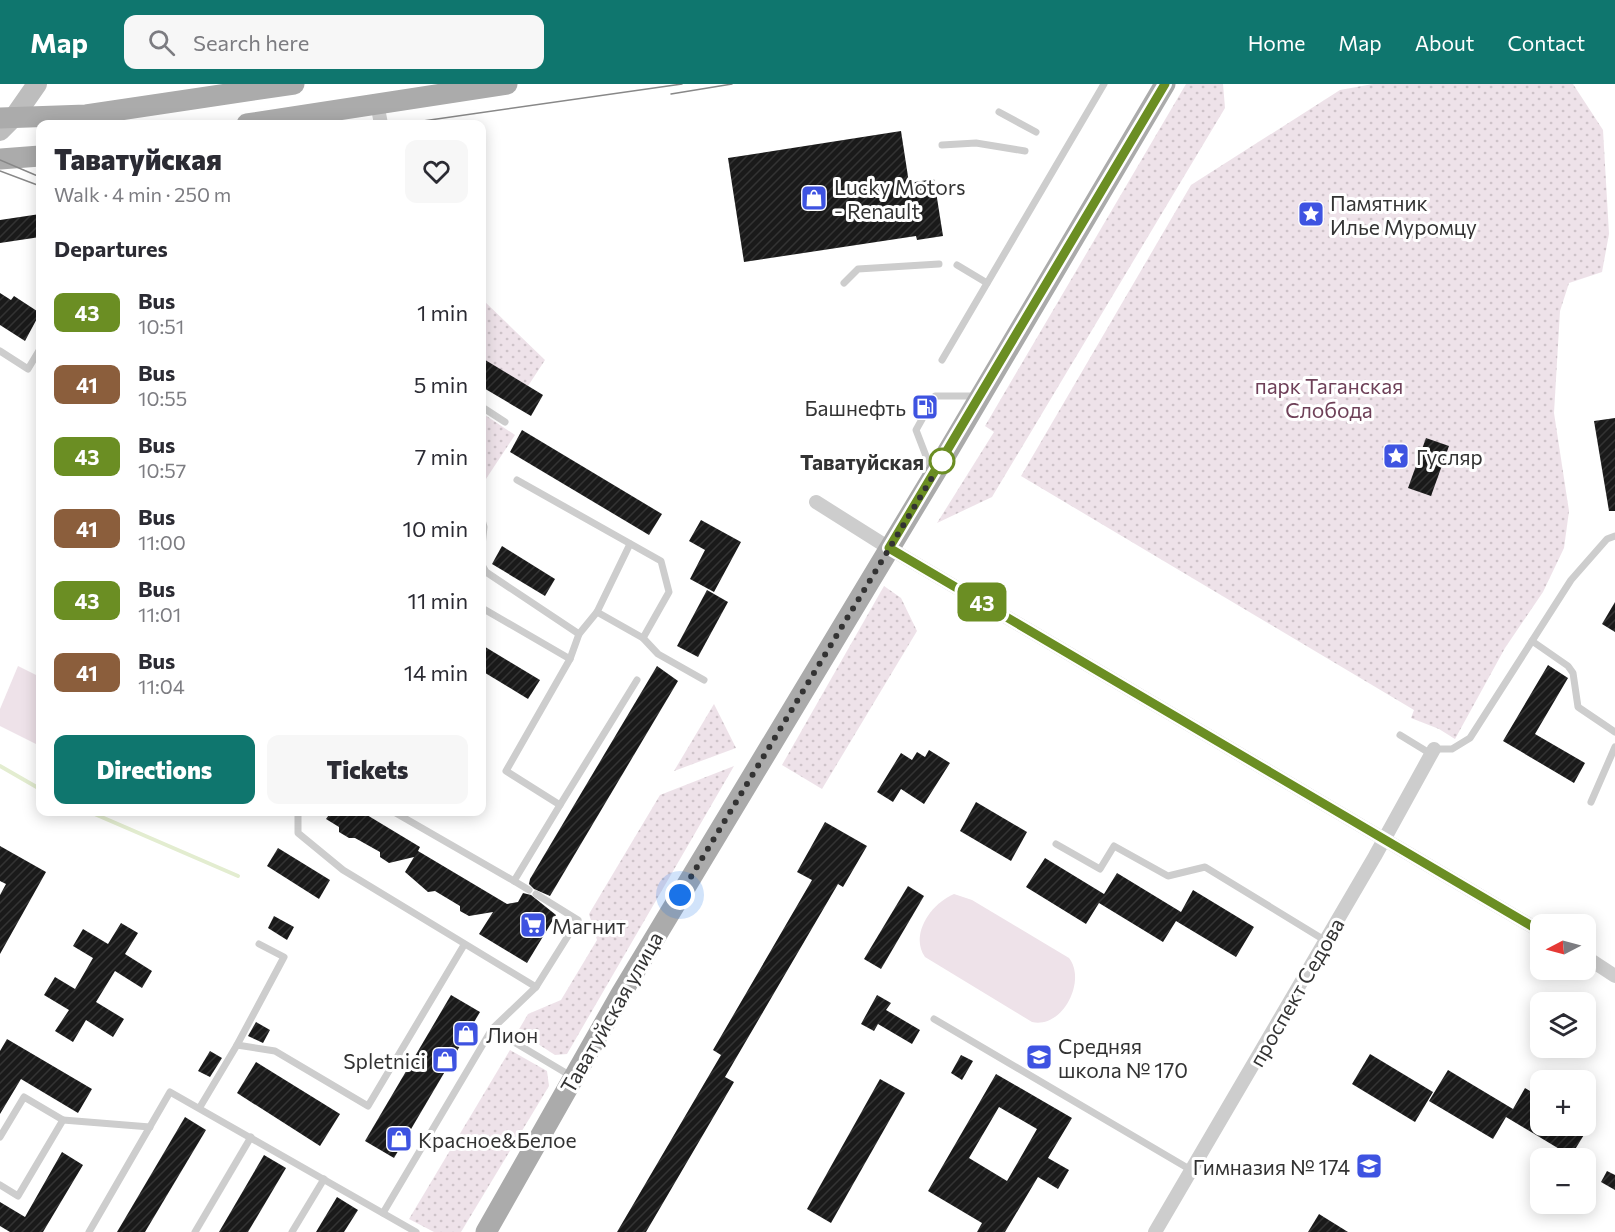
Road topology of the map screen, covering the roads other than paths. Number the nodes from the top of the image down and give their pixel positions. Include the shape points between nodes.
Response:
1 (37, 84) edge
2 (294, 84) edge
3 (507, 84) edge
4 (1104, 84) edge
5 (1165, 84) edge
6 (270, 86) edge
7 (377, 103) junction
8 (999, 112) dead end
9 (272, 120) edge
10 (380, 120) edge
11 (4, 122) edge
12 (1036, 132) dead end
13 (942, 145) dead end
14 (1025, 151) dead end
15 (36, 156) edge
16 (0, 159) edge
17 (939, 264) dead end
18 (957, 265) dead end
19 (844, 283) dead end
20 (987, 283) junction
21 (0, 351) edge
22 (36, 356) edge
23 (942, 360) dead end
24 (981, 396) junction
25 (486, 410) edge
26 (505, 422) dead end
27 (934, 475) junction
28 (517, 480) dead end
29 (816, 502) dead end
30 (1615, 536) edge
31 (630, 544) junction
32 (889, 548) junction
33 (486, 572) edge
34 (486, 610) edge
35 (597, 612) junction
36 (579, 634) junction
37 (643, 638) junction
38 (1532, 641) junction
39 (570, 659) junction
40 (637, 680) dead end
41 (704, 680) dead end
42 (1615, 732) edge
43 (1400, 735) dead end
44 (1615, 747) edge
45 (1432, 752) junction
46 (1591, 802) dead end
47 (560, 805) junction
48 (298, 816) edge
49 (401, 816) edge
50 (1384, 840) junction
51 (1056, 844) dead end
52 (514, 881) junction
53 (1530, 925) edge
54 (1326, 941) junction
55 (259, 944) dead end
56 (464, 945) junction
57 (1596, 964) edge
58 (1615, 976) edge
59 (536, 987) junction
60 (934, 1019) dead end
61 (492, 1029) junction
62 (237, 1045) junction
63 (573, 1077) junction
64 (200, 1107) junction
65 (63, 1120) junction
66 (150, 1127) junction
67 (0, 1135) edge
68 (251, 1137) junction
69 (1191, 1170) junction
70 (324, 1179) junction
71 (0, 1185) edge
72 (383, 1213) junction
73 (89, 1232) edge
74 (195, 1232) edge
75 (292, 1232) edge
76 (416, 1232) edge
77 (486, 1232) edge
78 (1155, 1232) edge

1 - 11 main road
2 - 6 main road
3 - 7 main road
4 - 20 lane
5 - 24 main road, Таватуйская улица
6 - 11 main road via 86,115
7 - 9 main road
7 - 10 street
8 - 12 lane
13 - 14 lane via 976,143
15 - 16 main road
17 - 19 lane via 858,270
18 - 20 lane
20 - 23 lane
21 - 22 lane via 28,369
24 - 27 main road, Таватуйская улица
24 - 27 lane via 935,396 916,430
25 - 26 lane
27 - 32 main road, Таватуйская улица
28 - 31 lane
29 - 32 street
30 - 38 lane via 1607,539 1571,580
31 - 35 lane
31 - 37 lane via 661,561 669,592
32 - 50 street
32 - 63 main road, Таватуйская улица
33 - 36 lane
34 - 39 lane
35 - 36 lane
35 - 37 lane
36 - 39 lane
37 - 41 lane via 658,654
38 - 42 lane via 1568,666 1578,707
38 - 45 lane via 1470,738 1452,748
39 - 47 lane via 506,771
40 - 47 lane
43 - 45 lane
44 - 46 lane
45 - 50 street, проспект Седова
47 - 52 lane
48 - 56 lane via 298,833 343,870
49 - 52 lane
50 - 53 street
50 - 54 street, проспект Седова
51 - 54 lane via 1100,869 1114,846 1168,876 1205,867
52 - 59 lane via 578,920
54 - 69 street, проспект Седова
55 - 62 lane via 284,957
56 - 59 lane
56 - 62 lane via 368,1106 275,1051
57 - 58 street
59 - 61 lane
60 - 69 lane
61 - 63 lane
61 - 72 lane
62 - 64 lane
63 - 77 main road, Таватуйская улица
64 - 66 lane via 170,1092
64 - 68 lane
65 - 66 lane
65 - 67 lane via 24,1097
65 - 71 lane via 18,1196
66 - 73 lane
68 - 70 lane
68 - 74 lane
69 - 78 street, проспект Седова
70 - 72 lane
70 - 75 lane
72 - 76 lane

